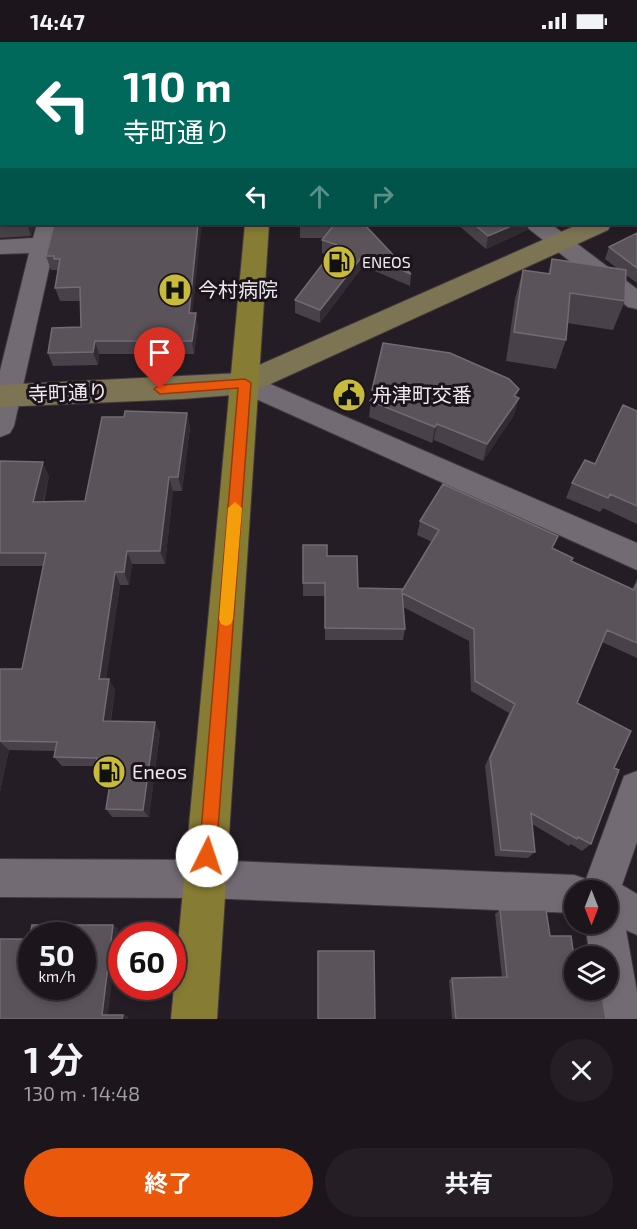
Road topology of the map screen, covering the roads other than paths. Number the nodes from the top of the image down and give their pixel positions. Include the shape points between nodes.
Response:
1 (257, 225) edge
2 (538, 225) edge
3 (597, 225) edge
4 (45, 234) edge
5 (560, 243) junction
6 (0, 247) edge
7 (637, 301) edge
8 (245, 383) junction
9 (4, 395) edge
10 (0, 426) edge
11 (637, 557) edge
12 (637, 789) edge
13 (0, 878) edge
14 (205, 879) junction
15 (605, 880) edge
16 (564, 894) edge
17 (618, 905) edge
18 (637, 915) edge
19 (607, 934) edge
20 (194, 1019) edge
21 (621, 1019) edge

1 - 8 main road
2 - 5 street
3 - 5 street, 寺町通り
4 - 6 street
4 - 9 street
5 - 7 street
5 - 8 street, 寺町通り
8 - 9 street, 寺町通り
8 - 11 street
8 - 14 main road
9 - 10 street
12 - 15 street
13 - 14 street
14 - 16 street
14 - 20 main road
17 - 18 street
19 - 21 street

